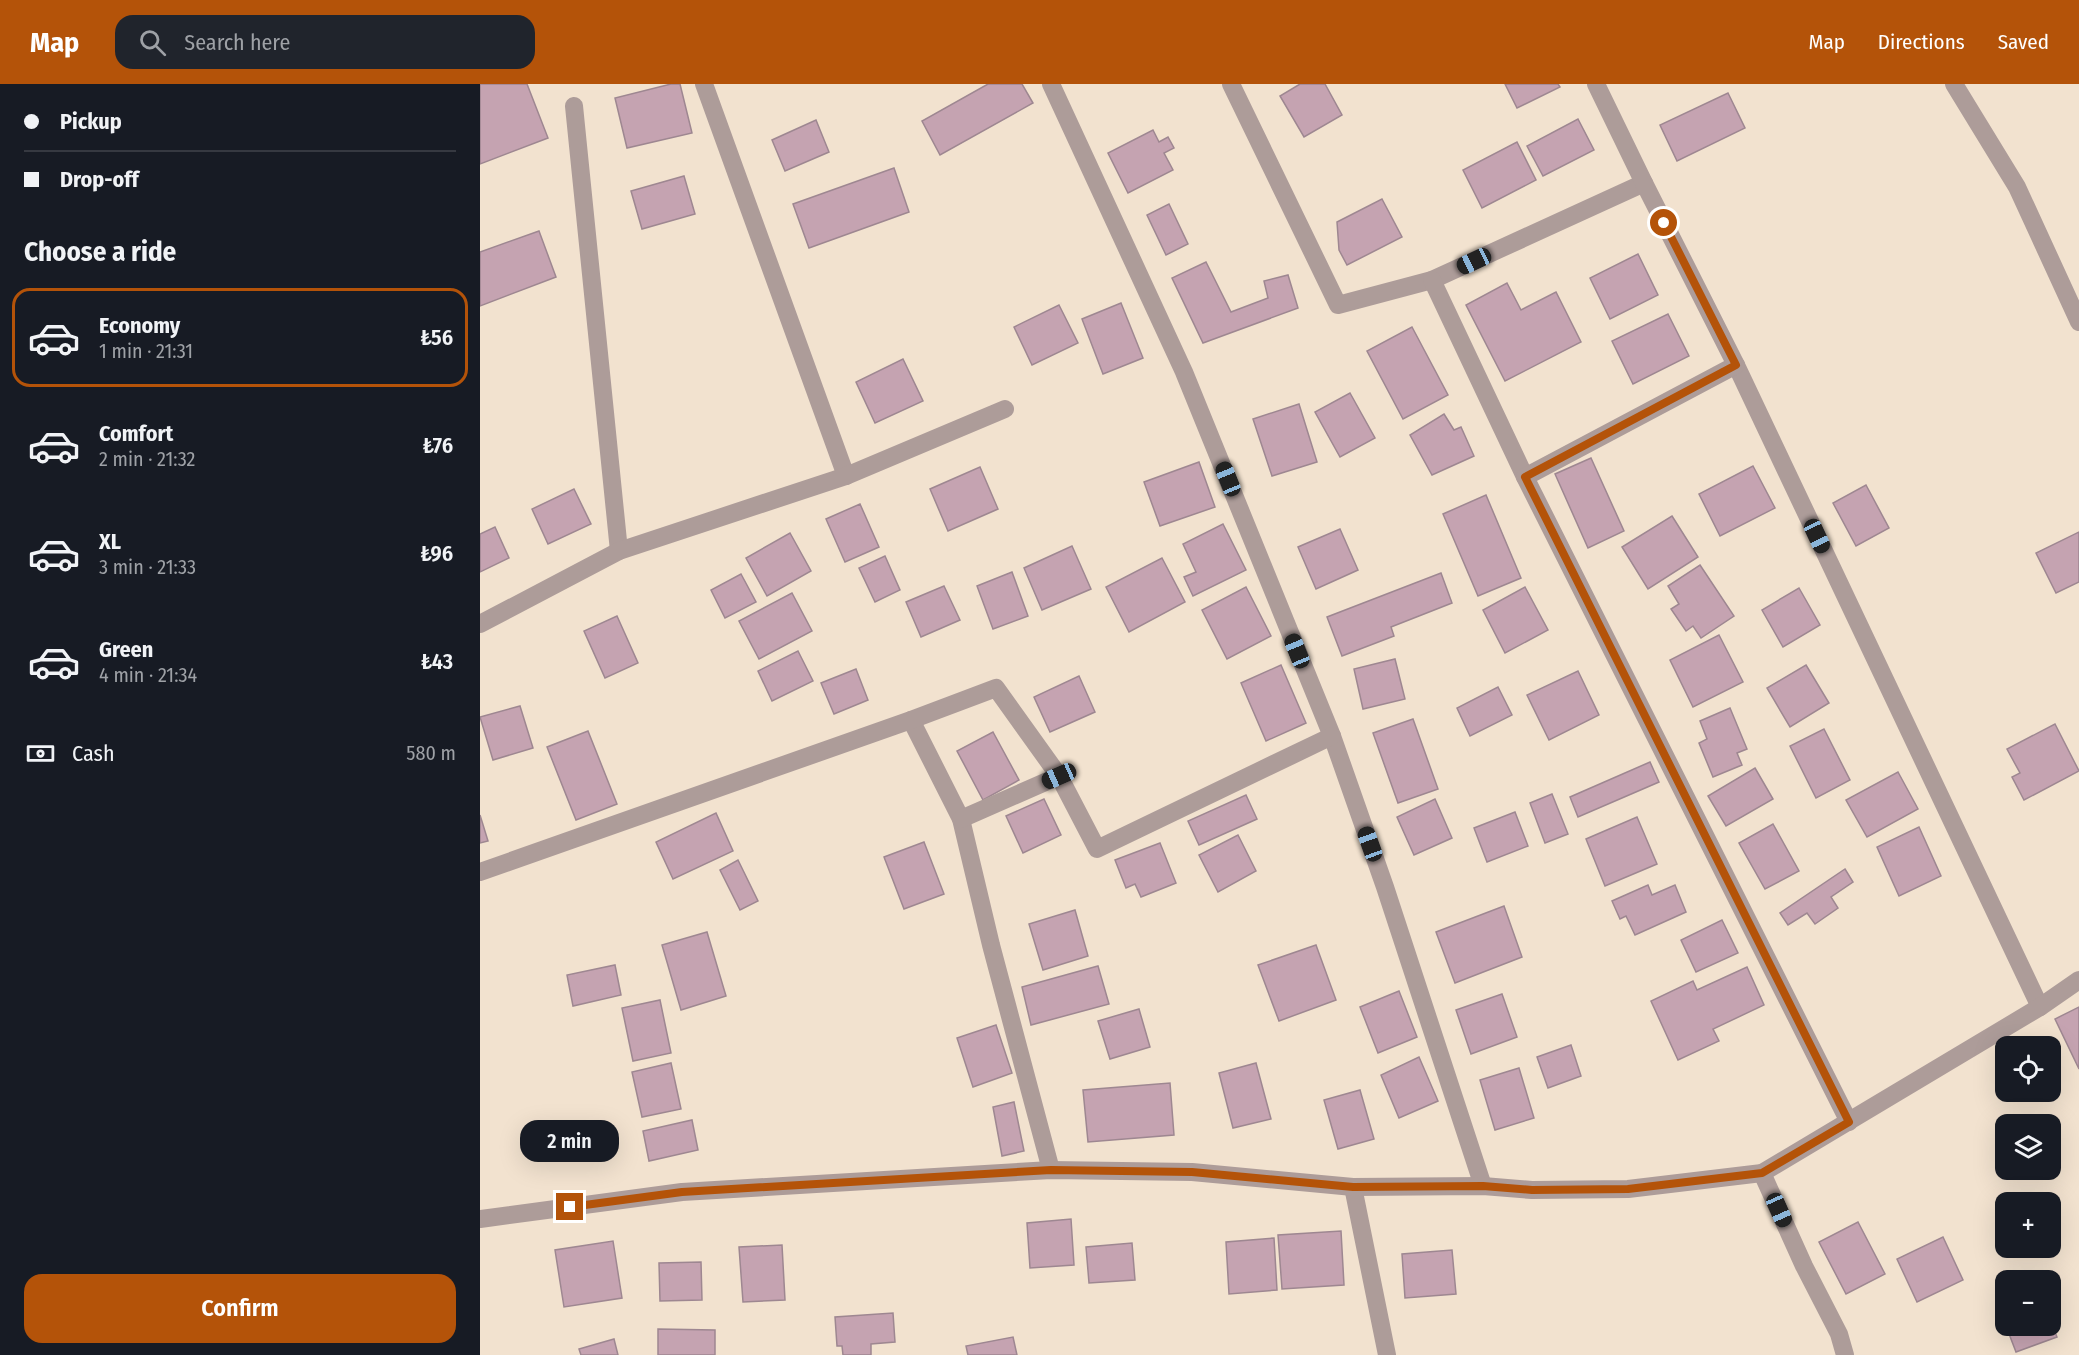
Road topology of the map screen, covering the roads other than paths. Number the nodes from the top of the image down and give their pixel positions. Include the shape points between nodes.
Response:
1 (704, 84) edge
2 (1051, 84) edge
3 (1231, 84) edge
4 (1596, 84) edge
5 (1954, 84) edge
6 (574, 106) dead end
7 (1644, 183) junction
8 (1432, 280) junction
9 (2079, 322) edge
10 (1736, 365) junction
11 (1005, 410) dead end
12 (846, 476) junction
13 (1525, 477) junction
14 (619, 551) junction
15 (480, 624) edge
16 (911, 720) junction
17 (1332, 736) junction
18 (1059, 776) junction
19 (961, 819) junction
20 (480, 872) edge
21 (2079, 980) edge
22 (2040, 1007) junction
23 (1849, 1122) junction
24 (1051, 1170) junction
25 (1762, 1173) junction
26 (1483, 1186) junction
27 (1353, 1187) junction
28 (480, 1219) edge
29 (1387, 1355) edge
30 (1845, 1355) edge

1 - 12 street
2 - 17 street via 1184,372
3 - 8 street via 1338,305
4 - 7 street
5 - 9 street via 2017,187
6 - 14 street
7 - 8 street
7 - 10 street
8 - 13 street
10 - 13 street
10 - 22 street
11 - 12 street
12 - 14 street
13 - 23 street
14 - 15 street
16 - 18 street via 996,688
16 - 19 street
16 - 20 street
17 - 18 street via 1096,849
17 - 26 street
18 - 19 street
19 - 24 street
21 - 22 street
22 - 23 street
23 - 25 street
24 - 27 street via 1192,1172
24 - 28 street via 682,1192
25 - 26 street via 1628,1189
25 - 30 street via 1839,1334
26 - 27 street
27 - 29 street

